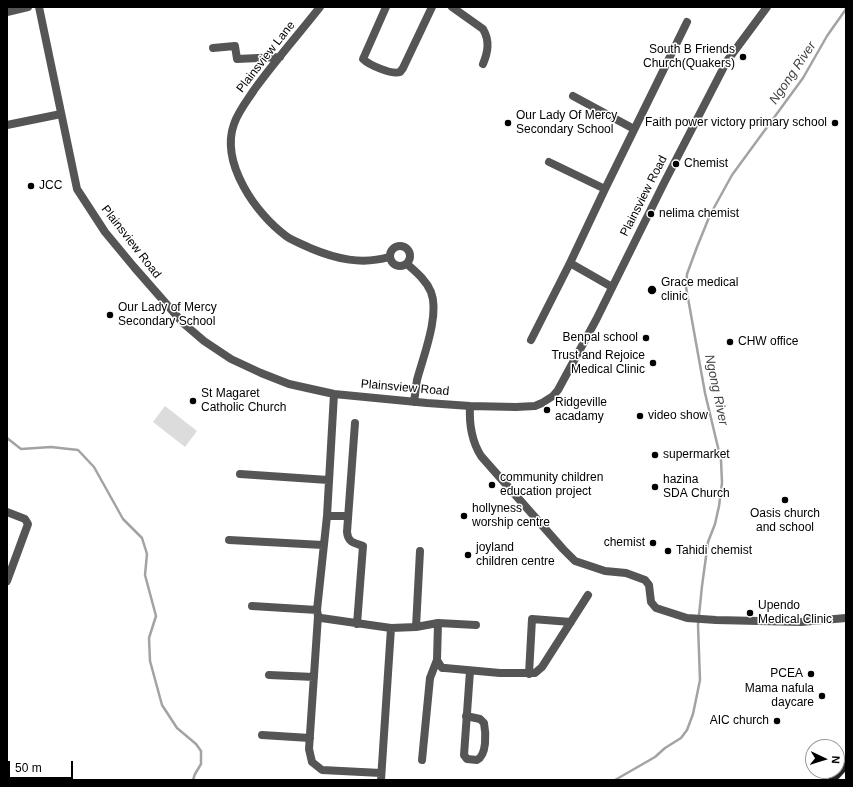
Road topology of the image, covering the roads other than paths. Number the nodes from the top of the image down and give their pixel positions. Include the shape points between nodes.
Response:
1 (28, 7) edge
2 (39, 7) edge
3 (320, 7) edge
4 (386, 7) edge
5 (432, 7) edge
6 (452, 7) edge
7 (767, 7) edge
8 (7, 12) edge
9 (686, 22) dead end
10 (213, 48) dead end
11 (280, 57) junction
12 (483, 64) dead end
13 (573, 96) dead end
14 (61, 114) junction
15 (7, 125) edge
16 (634, 129) junction
17 (549, 162) dead end
18 (605, 188) junction
19 (389, 257) junction
20 (570, 263) junction
21 (407, 264) junction
22 (612, 287) junction
23 (530, 340) dead end
24 (334, 394) junction
25 (414, 402) junction
26 (470, 406) junction
27 (355, 423) dead end
28 (240, 474) dead end
29 (328, 480) junction
30 (7, 512) edge
31 (327, 516) junction
32 (347, 516) junction
33 (229, 540) dead end
34 (323, 545) junction
35 (420, 551) dead end
36 (7, 580) edge
37 (588, 595) dead end
38 (252, 606) dead end
39 (318, 613) junction
40 (846, 618) edge
41 (571, 622) junction
42 (438, 623) junction
43 (357, 624) junction
44 (476, 625) dead end
45 (416, 627) junction
46 (391, 628) junction
47 (436, 660) junction
48 (470, 671) junction
49 (529, 674) junction
50 (269, 675) dead end
51 (314, 677) junction
52 (466, 716) junction
53 (262, 735) dead end
54 (310, 738) junction
55 (422, 760) dead end
56 (846, 765) edge
57 (381, 777) edge
58 (832, 780) edge

1 - 8 street
2 - 14 street, Plainsview Road
3 - 11 street, Plainsview Lane
4 - 5 street via 363,59 395,73 402,70
6 - 12 street via 483,29 486,34 488,44
7 - 22 street, Plainsview Road via 728,60
9 - 16 street
10 - 11 street via 235,46 237,59
11 - 19 street, Plainsview Lane via 244,104 234,124 231,140 233,162 241,183 269,220 286,236 304,245 327,255 357,261 378,261
13 - 16 street
14 - 15 street
14 - 24 street, Plainsview Road via 78,193 105,232 183,323 210,345 243,366 289,384
16 - 18 street
17 - 18 street
18 - 20 street
19 - 21 street via 394,264 401,267
19 - 21 street via 396,246 403,246 408,250 410,257
20 - 22 street
20 - 23 street
21 - 25 street via 425,281 433,299 434,314
22 - 26 street, Plainsview Road via 574,363 549,400 535,406
24 - 25 street, Plainsview Road
24 - 29 street
25 - 26 street, Plainsview Road
26 - 40 street via 472,439 481,456 563,549 576,561 605,571 626,573 646,580 651,602 656,608 687,618 716,620 801,622
27 - 32 street
28 - 29 street
29 - 31 street
30 - 36 street via 25,519 28,524
31 - 32 street
31 - 34 street
32 - 43 street via 349,539 363,546
33 - 34 street
34 - 39 street
35 - 45 street
37 - 41 street
38 - 39 street
39 - 43 street via 321,618
39 - 51 street
41 - 49 street via 539,670
41 - 49 street via 532,619
42 - 44 street
42 - 45 street
42 - 47 street
43 - 46 street
45 - 46 street
46 - 57 street
47 - 48 street via 442,668
47 - 55 street via 430,678
48 - 49 street
48 - 52 street
50 - 51 street
51 - 54 street
52 - 52 street via 480,719 484,723 484,751 478,760 467,759 464,755
53 - 54 street
54 - 57 street via 312,762 322,770
56 - 58 main road

